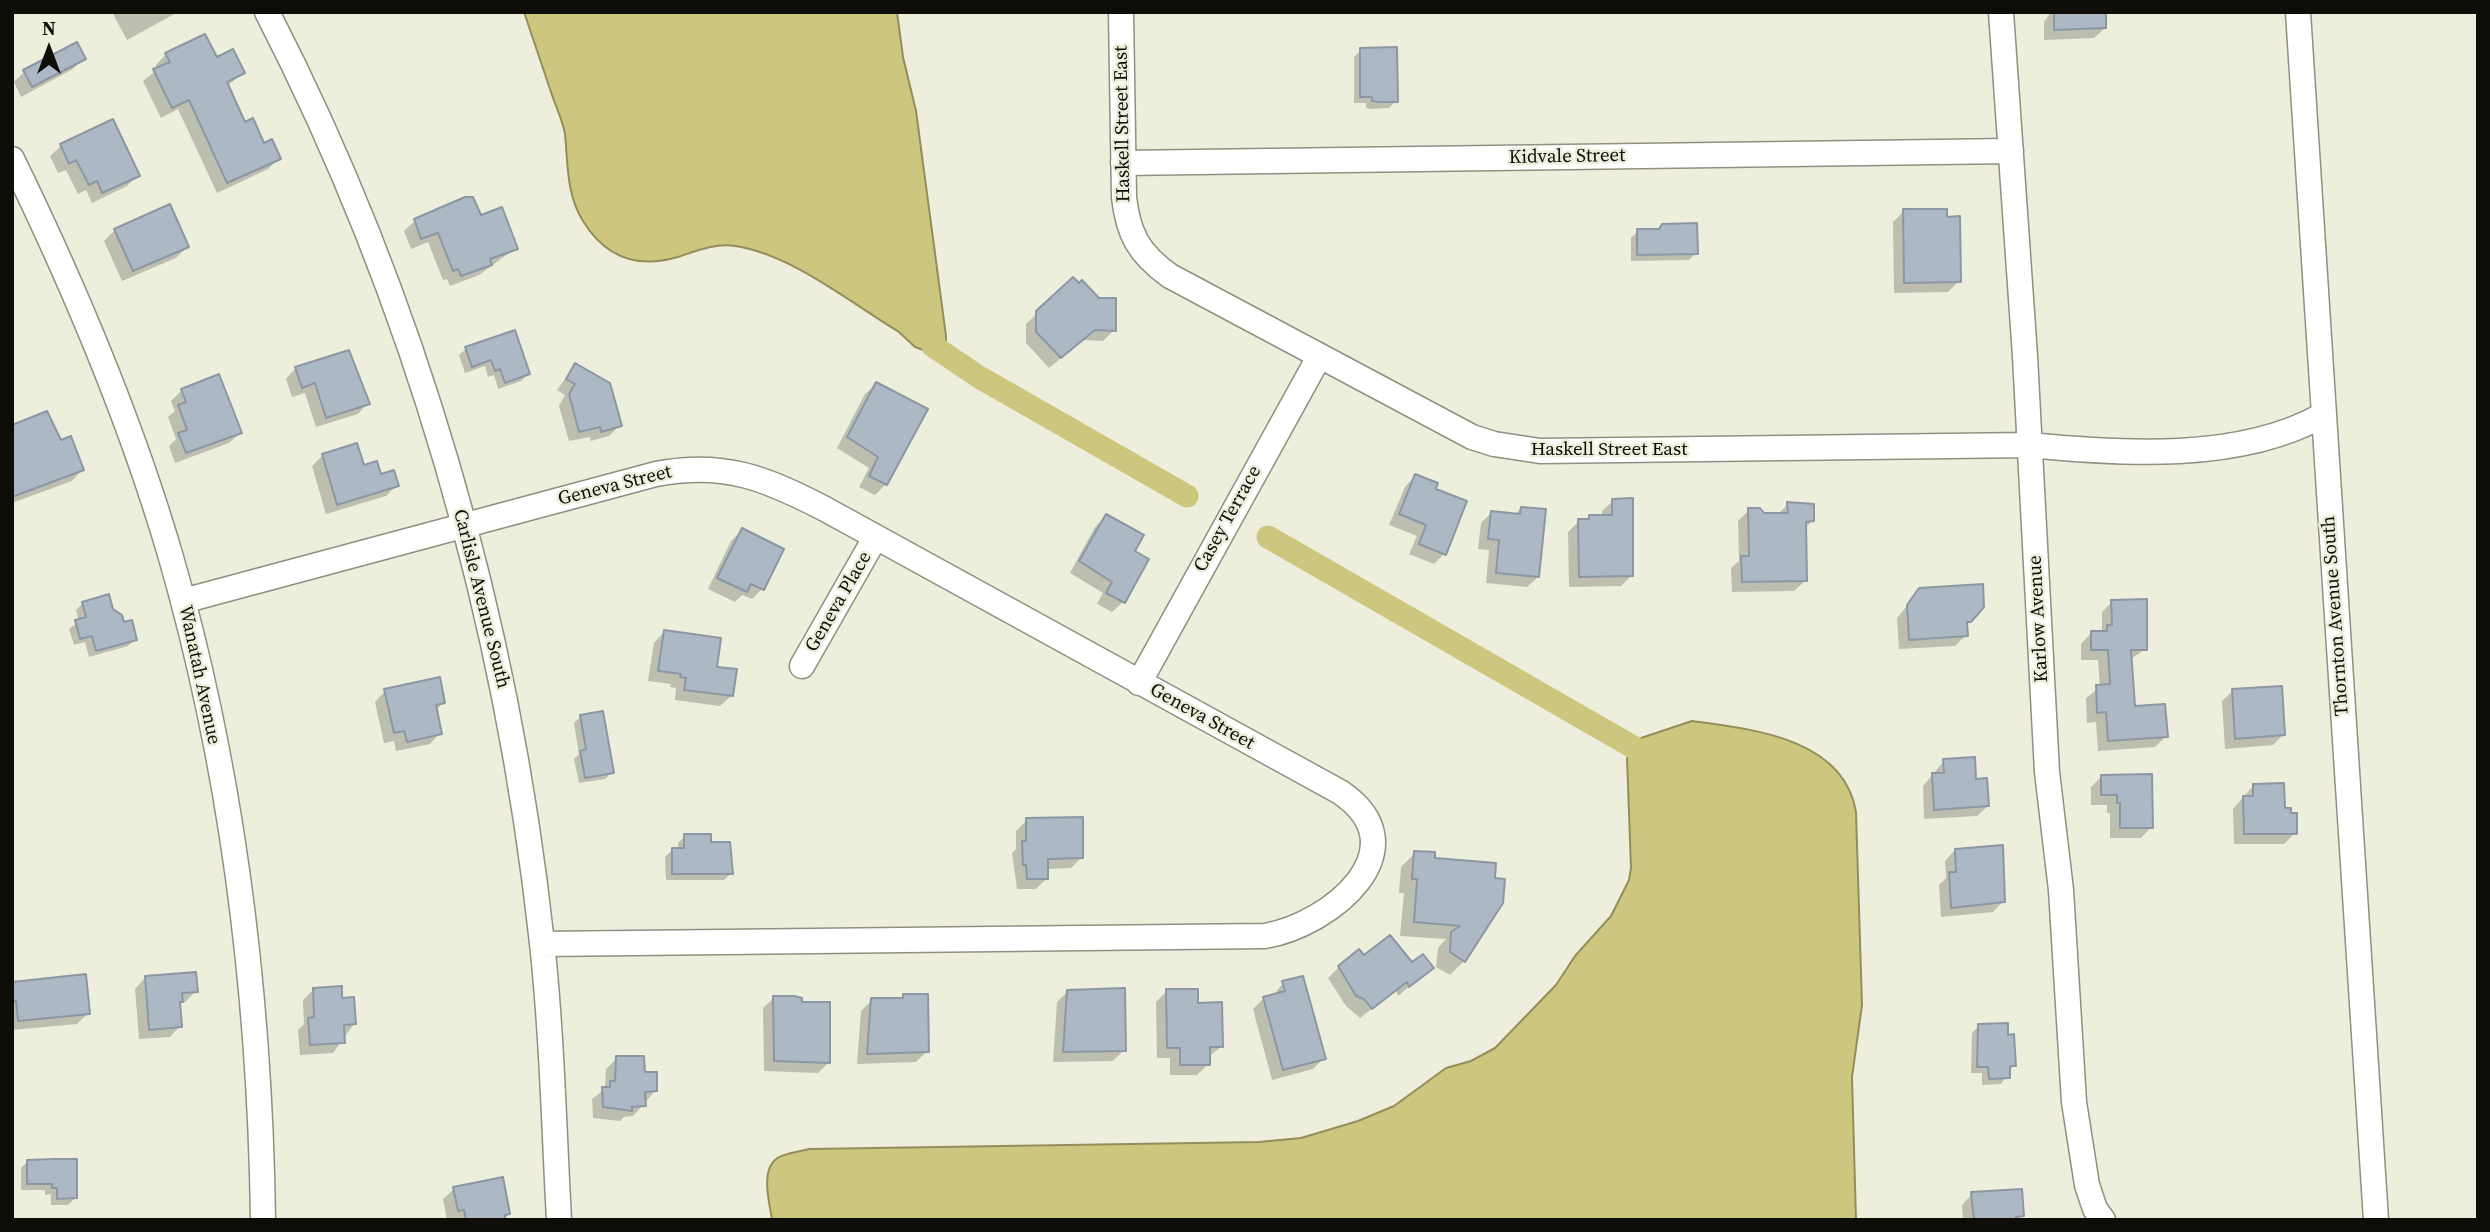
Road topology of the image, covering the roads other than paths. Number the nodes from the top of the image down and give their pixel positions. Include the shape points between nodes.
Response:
1 (267, 12) edge
2 (1121, 12) edge
3 (2001, 12) edge
4 (2298, 12) edge
5 (2011, 151) junction
6 (12, 159) edge
7 (1123, 163) junction
8 (1318, 357) junction
9 (2323, 415) junction
10 (2029, 446) junction
11 (464, 526) junction
12 (875, 538) junction
13 (183, 601) junction
14 (802, 666) dead end
15 (1139, 683) junction
16 (542, 944) junction
17 (263, 1220) edge
18 (559, 1220) edge
19 (2103, 1220) edge
20 (2376, 1220) edge

1 - 11 street, Carlisle Avenue South via 341,170 394,303
2 - 7 street, Haskell Street East
3 - 5 street, Karlow Avenue
4 - 9 street, Thornton Avenue South
5 - 7 street, Kidvale Street
5 - 10 street, Karlow Avenue
6 - 13 street, Wanatah Avenue via 95,341
7 - 8 street, Haskell Street East via 1126,221 1150,262
8 - 10 street, Haskell Street East via 1449,427 1516,449
8 - 15 street, Casey Terrace
9 - 10 street, Haskell Street East via 2276,436 2230,446 2104,452
9 - 20 street, Thornton Avenue South
10 - 19 street, Karlow Avenue via 2047,772 2061,890 2074,1102 2087,1185
11 - 12 street, Geneva Street via 656,474 707,468 775,484
11 - 13 street, Geneva Street
11 - 16 street, Carlisle Avenue South via 505,702
12 - 14 street, Geneva Place
12 - 15 street, Geneva Street
13 - 17 street, Wanatah Avenue via 225,803 241,908 257,1062
15 - 16 street, Geneva Street via 1360,806 1372,825 1374,850 1350,890 1309,923 1265,936
16 - 18 street, Carlisle Avenue South

